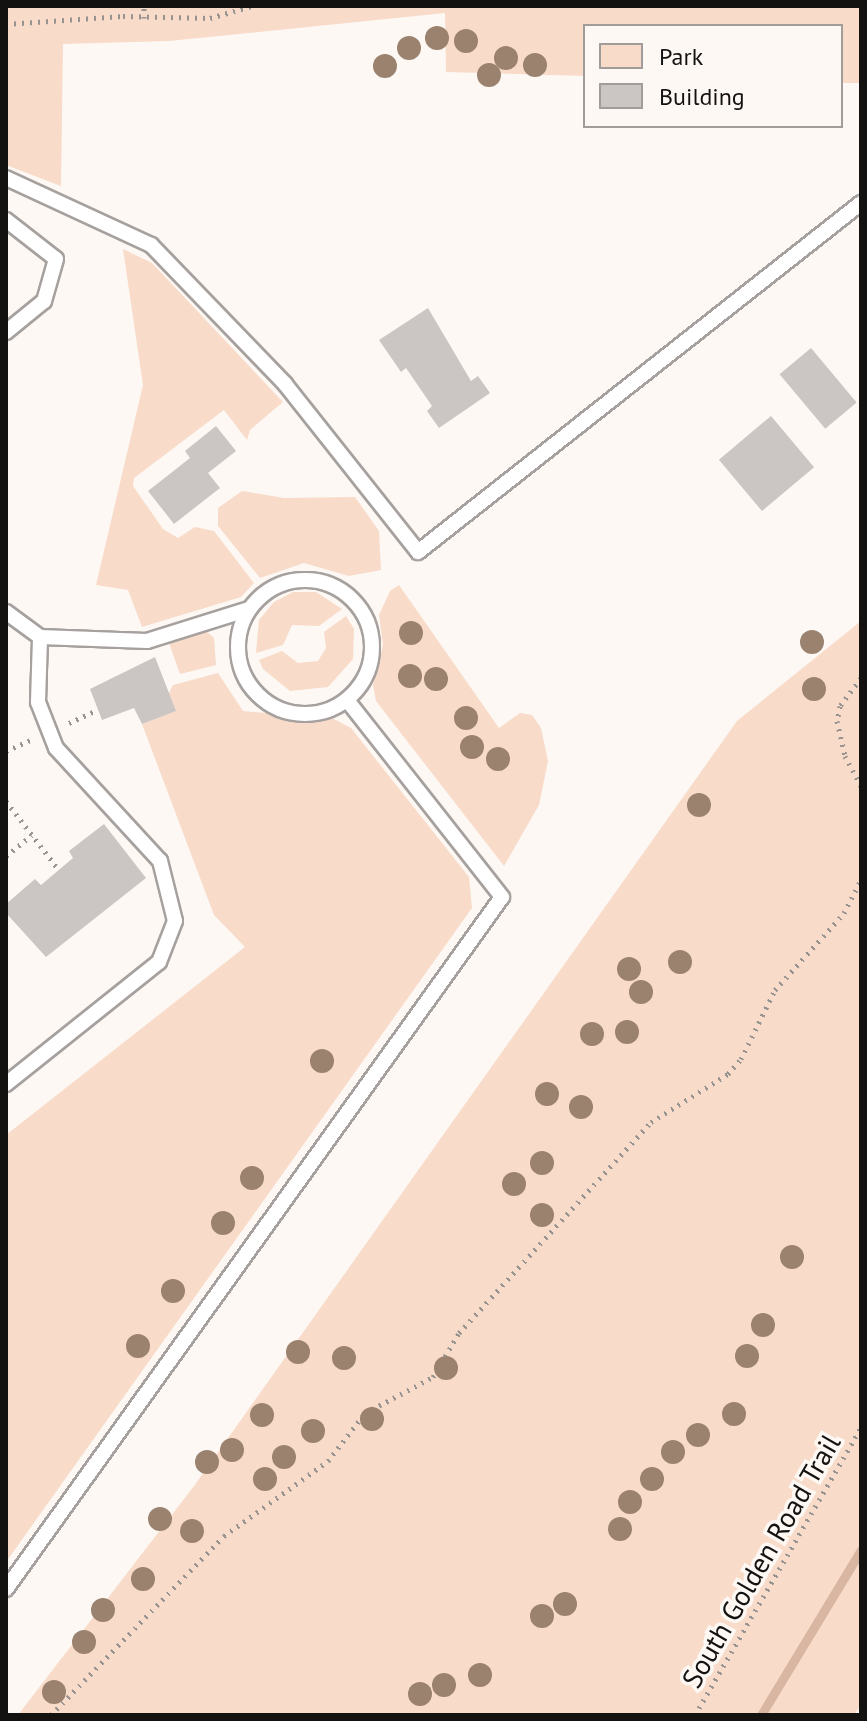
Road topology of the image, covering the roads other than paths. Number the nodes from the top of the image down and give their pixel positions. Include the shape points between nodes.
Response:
1 (6, 178) edge
2 (861, 203) edge
3 (6, 220) edge
4 (6, 332) edge
5 (249, 609) junction
6 (6, 612) edge
7 (40, 637) junction
8 (347, 700) junction
9 (6, 1084) edge
10 (6, 1589) edge

1 - 2 lane via 151,245 285,384 418,552
3 - 4 lane via 56,259 44,301
5 - 7 lane via 147,641
5 - 8 lane via 237,649 252,689 268,703 298,714 329,710
5 - 8 lane via 286,581 309,579 351,597 366,615 372,661
6 - 7 lane
7 - 9 lane via 38,702 56,748 160,861 175,921 159,962
8 - 10 lane via 502,897

